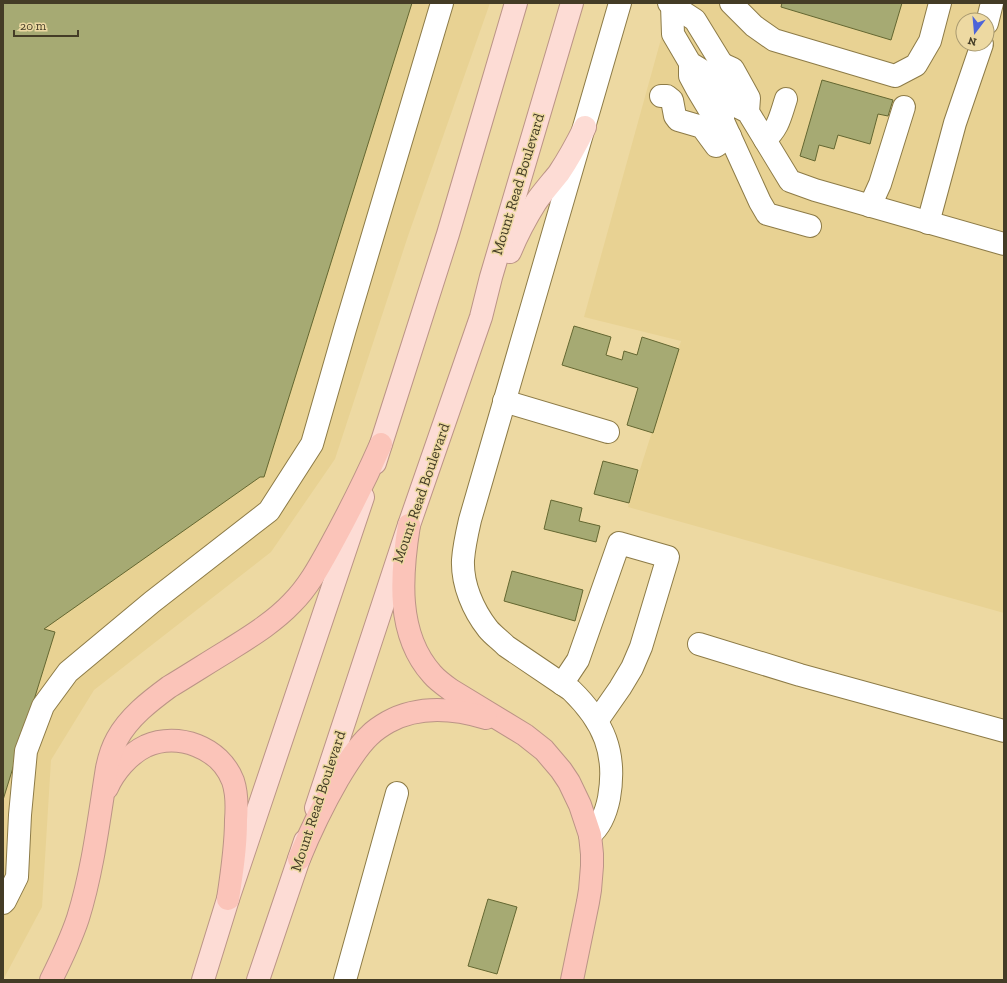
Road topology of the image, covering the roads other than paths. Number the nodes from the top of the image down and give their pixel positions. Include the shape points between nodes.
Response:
1 (442, 3) edge
2 (516, 3) edge
3 (572, 3) edge
4 (620, 3) edge
5 (731, 3) edge
6 (940, 3) edge
7 (671, 4) edge
8 (979, 52) edge
9 (661, 96) dead end
10 (786, 99) dead end
11 (904, 107) dead end
12 (585, 127) junction
13 (726, 129) junction
14 (765, 140) junction
15 (870, 206) junction
16 (928, 223) junction
17 (810, 226) dead end
18 (1004, 244) edge
19 (481, 317) junction
20 (504, 401) junction
21 (608, 432) dead end
22 (381, 444) junction
23 (409, 525) junction
24 (699, 644) dead end
25 (562, 684) junction
26 (597, 721) junction
27 (517, 730) junction
28 (1004, 731) edge
29 (397, 793) dead end
30 (101, 804) junction
31 (590, 836) junction
32 (299, 859) junction
33 (228, 900) junction
34 (3, 903) edge
35 (51, 980) edge
36 (202, 980) edge
37 (258, 980) edge
38 (345, 980) edge
39 (572, 980) edge

1 - 34 street via 312,444 269,511 152,602 68,672 43,706 26,751 17,877
2 - 22 main road via 448,234
3 - 19 main road, Mount Read Boulevard via 490,277
4 - 12 street
5 - 6 street via 754,26 774,40 895,76 916,65 930,41
7 - 13 street via 673,34 690,63 690,76 712,114
7 - 14 street via 695,20 722,64 733,69 749,98 748,112
8 - 16 street via 955,123
9 - 13 street via 667,96 672,100 678,120 702,127 716,146
10 - 14 street via 778,123
11 - 15 street via 880,184
12 - 19 main road via 577,145 537,201 518,234
12 - 20 street
13 - 17 street via 767,214
14 - 15 street via 790,181
15 - 16 street
16 - 18 street
19 - 23 main road, Mount Read Boulevard
20 - 21 street
20 - 25 street via 470,520 463,560 467,587 476,611 489,630 506,646
22 - 30 highway via 344,521 301,594 259,630 169,687 139,712 117,738 109,757
22 - 33 main road
23 - 27 highway via 404,569 404,603 407,627 415,649 426,667 442,683
23 - 32 main road, Mount Read Boulevard
24 - 28 street via 807,677
25 - 26 street via 579,698
25 - 26 street via 578,660 619,543 668,557 641,648 620,688
26 - 31 street via 608,746 611,780 602,822
27 - 31 highway via 544,750 561,770 580,805
27 - 32 highway via 476,715 449,711 413,712 391,720 371,733 340,776 318,815
29 - 38 street
30 - 33 highway via 119,768 145,746 184,742 203,748 219,760 233,781 236,799 235,849
30 - 35 highway via 83,902 71,937
31 - 39 highway via 590,890
32 - 37 main road, Mount Read Boulevard
33 - 36 main road

